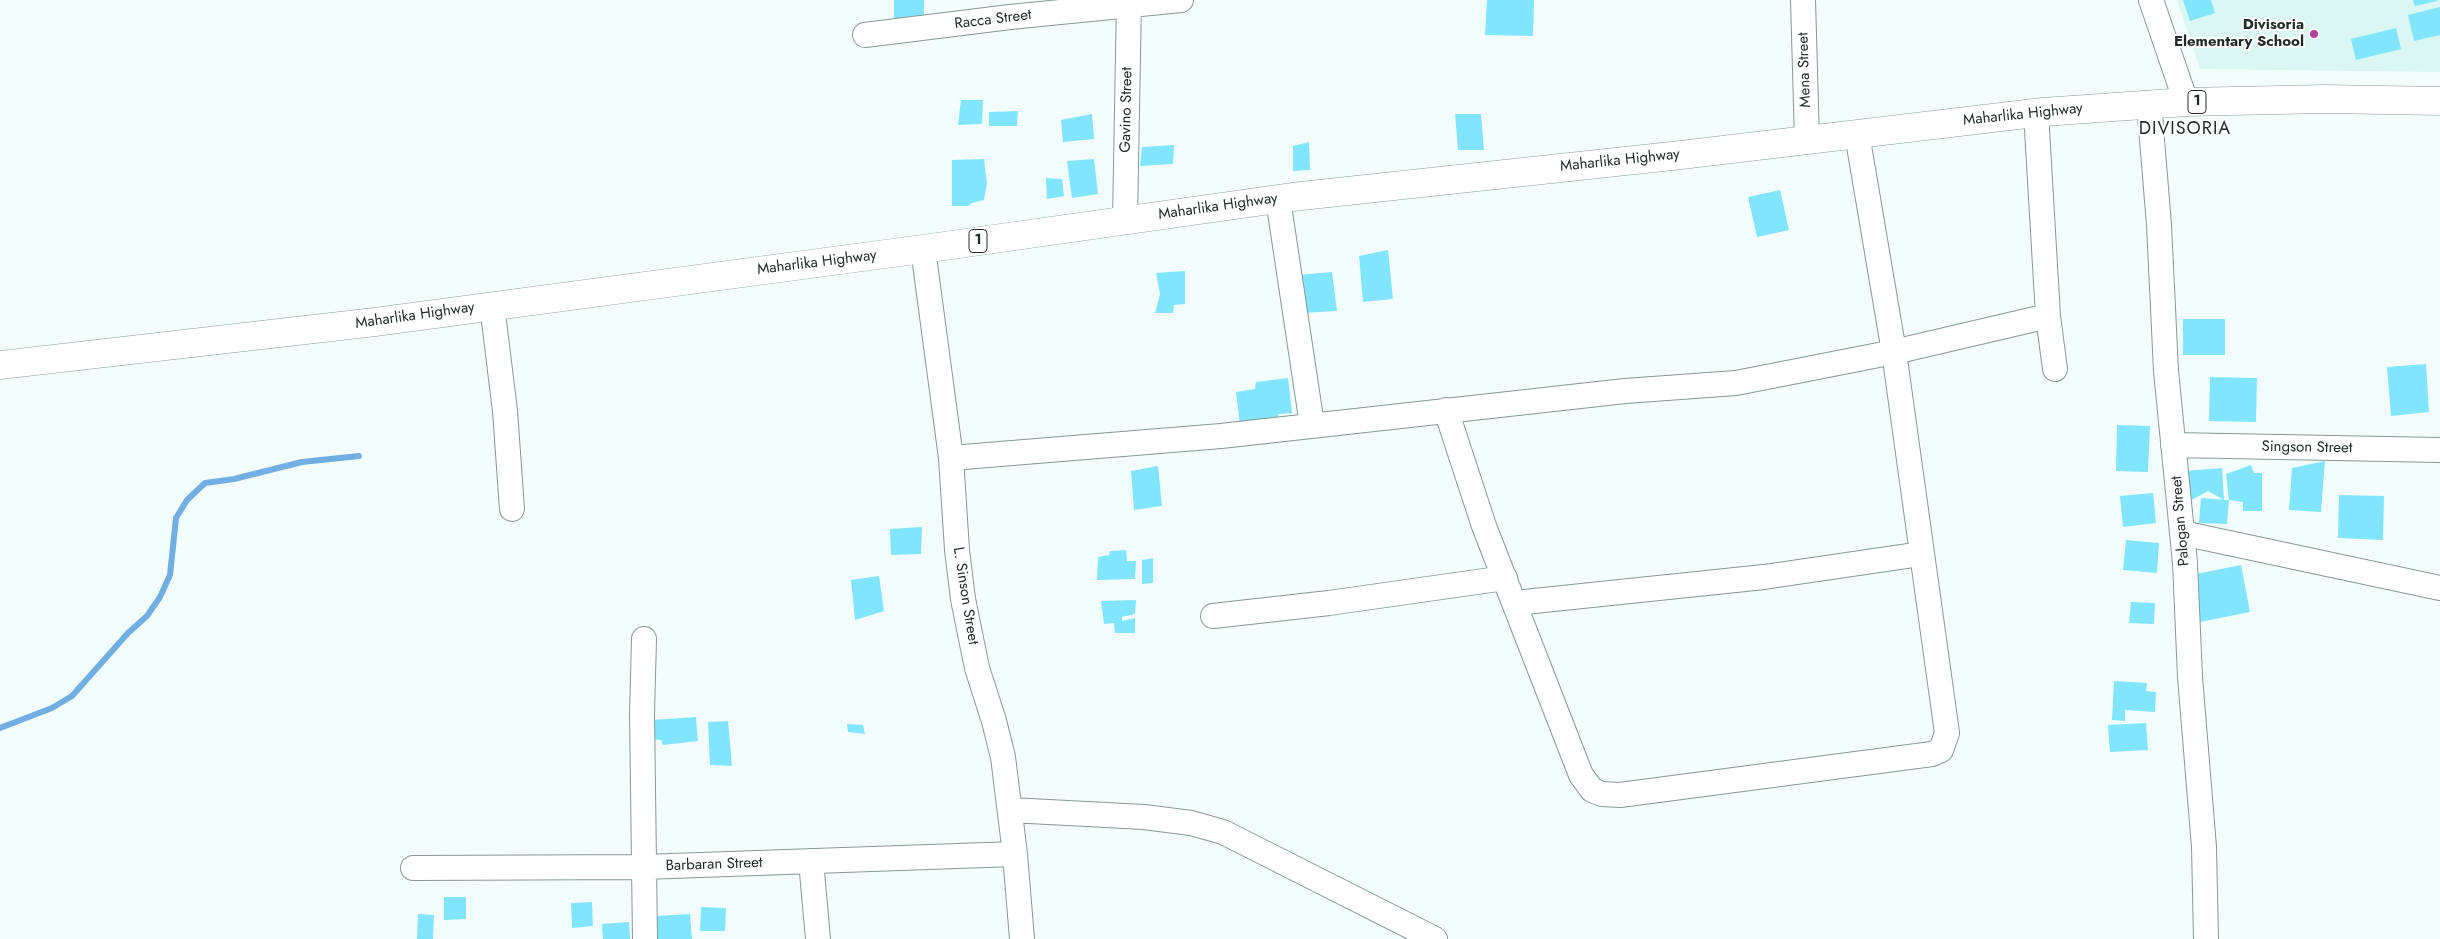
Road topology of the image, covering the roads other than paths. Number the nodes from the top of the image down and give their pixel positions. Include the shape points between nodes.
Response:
1 (1181, 0) edge
2 (1802, 0) edge
3 (2151, 0) edge
4 (1129, 3) edge
5 (865, 35) dead end
6 (2440, 101) edge
7 (2186, 102) junction
8 (2149, 103) junction
9 (2036, 113) junction
10 (1857, 134) junction
11 (1807, 140) junction
12 (1278, 199) junction
13 (1125, 221) junction
14 (923, 249) junction
15 (492, 305) junction
16 (2048, 316) junction
17 (1894, 352) junction
18 (0, 364) edge
19 (2055, 369) dead end
20 (1446, 410) junction
21 (1312, 425) junction
22 (2173, 445) junction
23 (2440, 450) edge
24 (951, 458) junction
25 (512, 509) dead end
26 (2182, 533) junction
27 (1921, 554) junction
28 (1506, 578) junction
29 (2440, 588) edge
30 (1515, 603) junction
31 (1213, 616) dead end
32 (644, 640) dead end
33 (1010, 810) junction
34 (1015, 854) junction
35 (811, 861) junction
36 (643, 867) junction
37 (413, 868) dead end
38 (645, 939) edge
39 (818, 939) edge
40 (1022, 939) edge
41 (1435, 939) edge
42 (2206, 939) edge

1 - 4 street, Racca Street
2 - 11 street, Mena Street
3 - 7 street
4 - 5 street, Racca Street
4 - 13 street, Gavino Street
6 - 7 highway, Maharlika Highway / 1
7 - 8 highway, Maharlika Highway / 1
8 - 9 highway, Maharlika Highway / 1
8 - 22 street, Palogan Street
9 - 10 highway, Maharlika Highway / 1
9 - 16 street
10 - 11 highway, Maharlika Highway / 1
10 - 17 street
11 - 12 highway, Maharlika Highway / 1
12 - 13 highway, Maharlika Highway / 1
12 - 21 street
13 - 14 highway, Maharlika Highway / 1
14 - 15 highway, Maharlika Highway / 1
14 - 24 street, L. Sinson Street
15 - 18 highway, Maharlika Highway / 1 via 375,322
15 - 25 street
16 - 17 street
16 - 19 street
17 - 20 street via 1736,383
17 - 27 street
20 - 21 street
20 - 28 street via 1484,526
21 - 24 street via 1222,436
22 - 23 street, Singson Street
22 - 26 street, Palogan Street
24 - 33 street, L. Sinson Street via 957,550 968,626 1000,748
26 - 29 street
26 - 42 street, Palogan Street via 2204,847
27 - 30 street via 1764,577
27 - 30 street via 1947,732 1941,750 1932,754 1620,795 1592,790 1581,775
28 - 30 street
28 - 31 street
32 - 36 street
33 - 34 street, L. Sinson Street
33 - 41 street via 1144,817 1191,823 1223,832
34 - 35 street, Barbaran Street
34 - 40 street, L. Sinson Street
35 - 36 street, Barbaran Street
35 - 39 street
36 - 37 street, Barbaran Street
36 - 38 street

